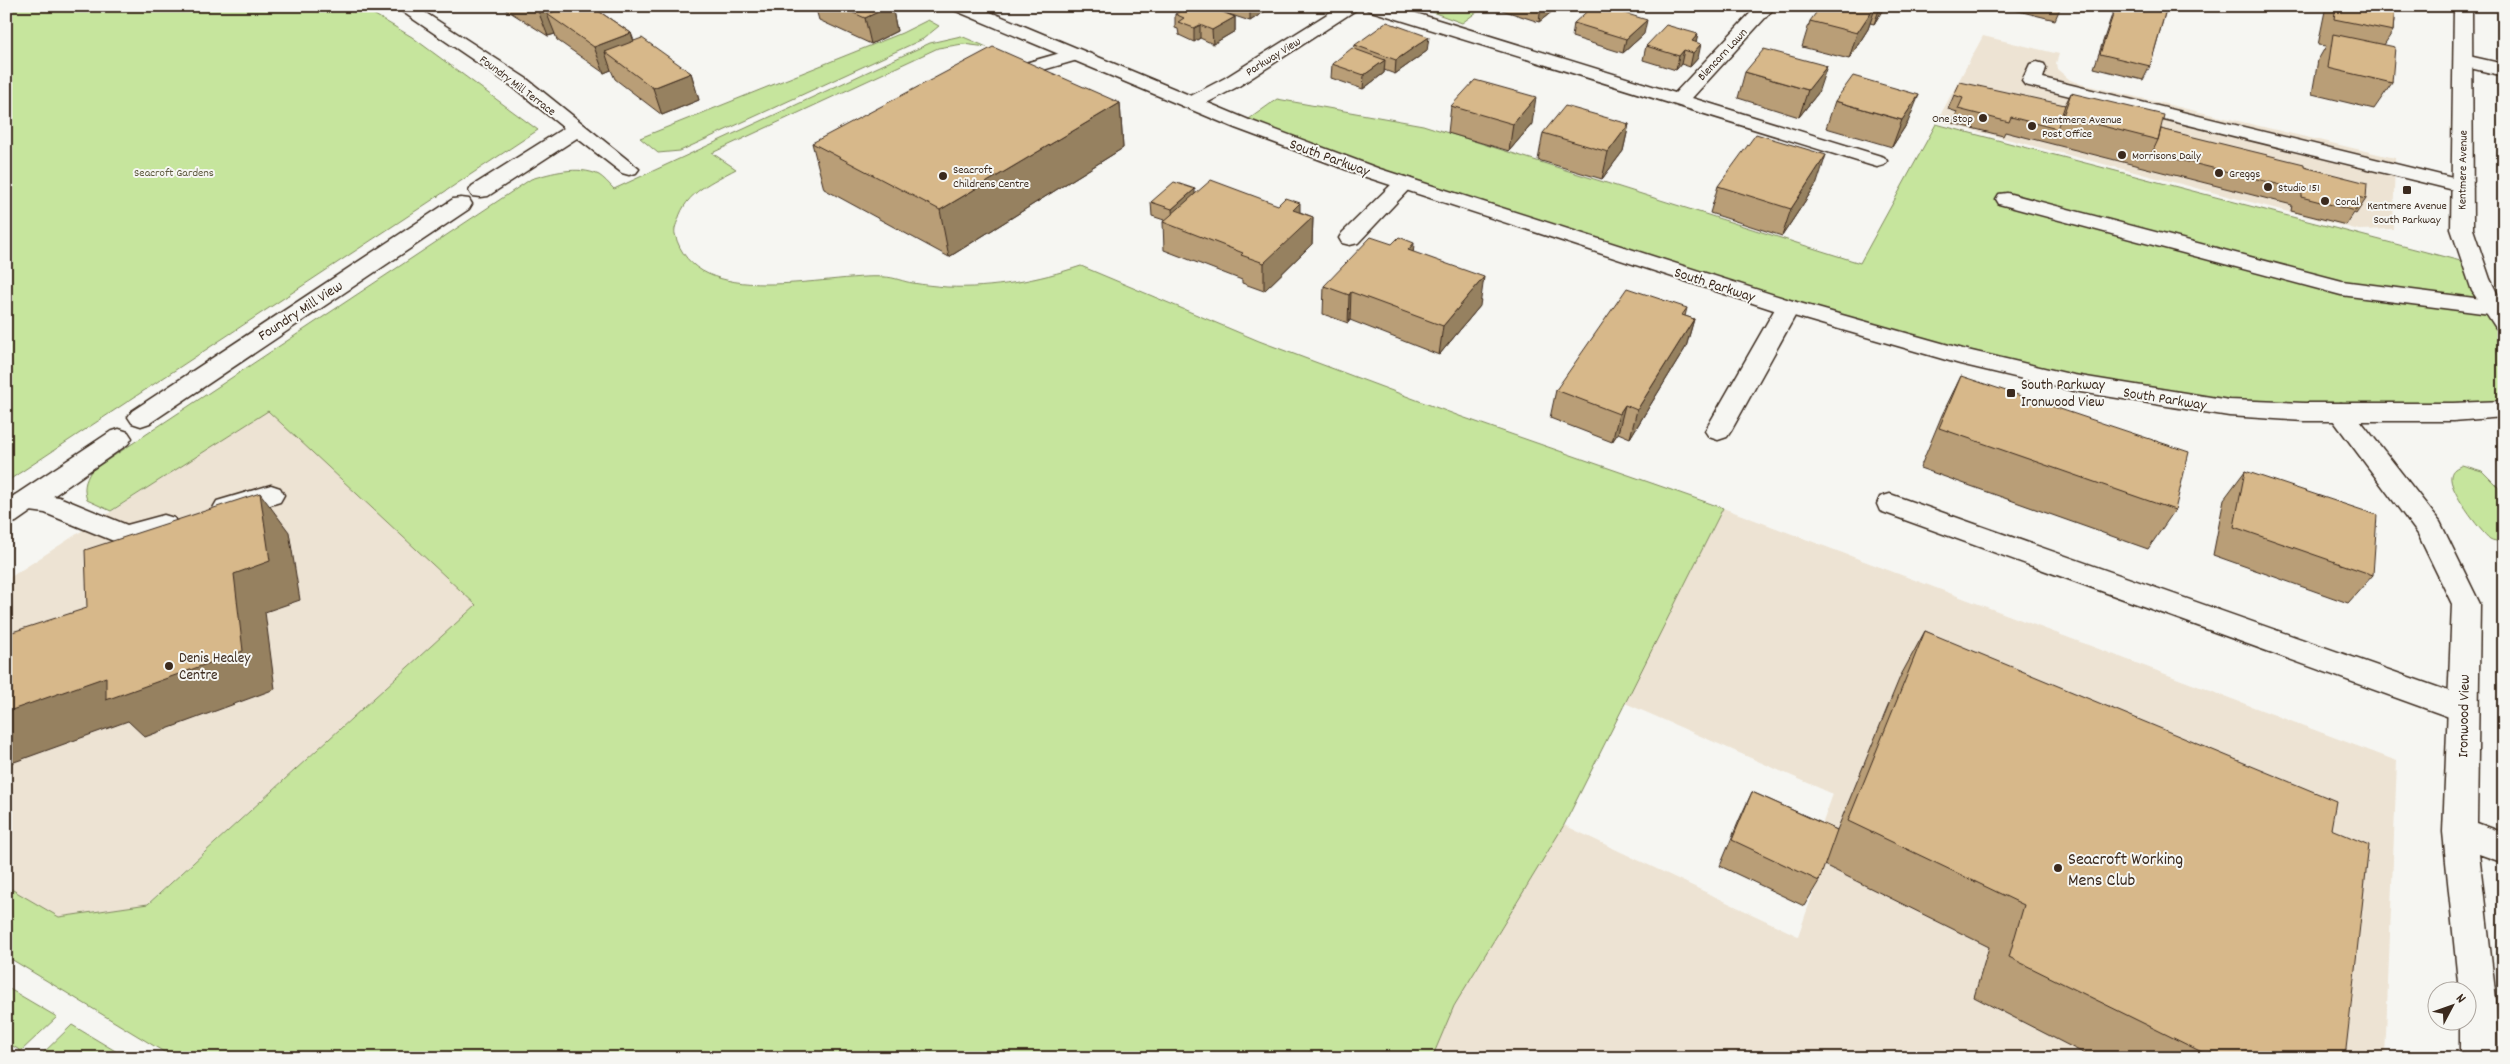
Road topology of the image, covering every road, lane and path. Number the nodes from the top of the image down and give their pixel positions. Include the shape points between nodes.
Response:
1 (403, 6) edge
2 (960, 6) edge
3 (1353, 6) edge
4 (1374, 6) edge
5 (1767, 6) edge
6 (2463, 6) edge
7 (1074, 55) junction
8 (2464, 61) junction
9 (2037, 68) dead end
10 (2504, 70) edge
11 (982, 81) edge
12 (1678, 102) junction
13 (1192, 103) junction
14 (576, 128) junction
15 (1877, 161) dead end
16 (629, 169) dead end
17 (1404, 183) junction
18 (2462, 186) junction
19 (480, 191) dead end
20 (2007, 199) dead end
21 (461, 204) dead end
22 (1350, 238) dead end
23 (1788, 307) junction
24 (2497, 315) edge
25 (2504, 409) edge
26 (2340, 412) junction
27 (141, 417) dead end
28 (1718, 431) dead end
29 (119, 438) dead end
30 (271, 495) dead end
31 (1890, 504) dead end
32 (16, 509) edge
33 (2463, 709) junction
34 (2460, 832) junction
35 (2504, 848) edge
36 (2479, 1058) edge

1 - 14 street, Foundry Mill Terrace via 520,83
2 - 7 street, South Parkway
3 - 13 street, Parkway View via 1232,82
4 - 12 street
5 - 12 street, Blencarn Lawn
6 - 8 street, Kentmere Avenue
7 - 11 street
7 - 13 street, South Parkway
8 - 10 street
8 - 18 street, Kentmere Avenue
9 - 18 street via 2032,81
12 - 15 street
13 - 17 street, South Parkway
14 - 16 street, Foundry Mill Terrace
14 - 19 street
17 - 22 street
17 - 23 street, South Parkway
18 - 24 street, Kentmere Avenue via 2462,229 2472,264
20 - 24 street via 2341,288
21 - 27 street, Foundry Mill View
23 - 26 street, South Parkway via 1954,354 2074,383 2229,408
23 - 28 street
25 - 26 street, South Parkway
26 - 33 street, Ironwood View via 2430,529 2466,604
29 - 32 street
30 - 32 street via 126,536 49,504
31 - 33 street
33 - 34 street, Ironwood View
34 - 35 street
34 - 36 street, Ironwood View via 2478,1000

